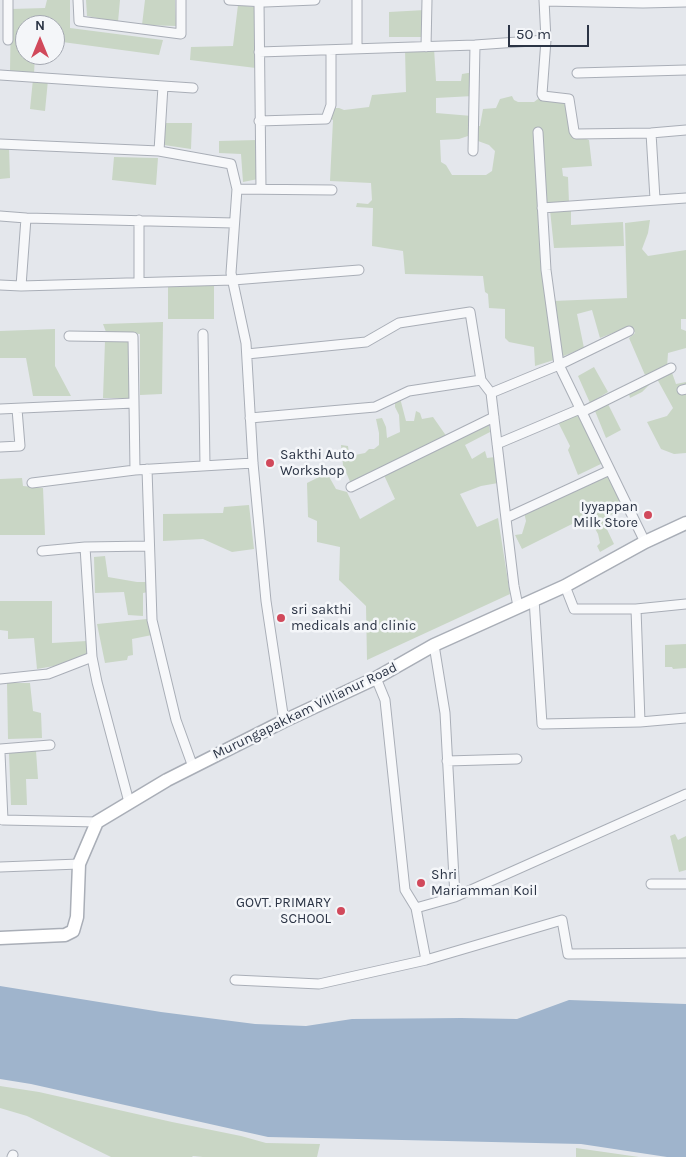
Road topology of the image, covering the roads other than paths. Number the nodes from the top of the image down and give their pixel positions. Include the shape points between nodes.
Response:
1 (8, 0) edge
2 (78, 0) edge
3 (182, 0) edge
4 (229, 0) edge
5 (315, 0) edge
6 (357, 0) edge
7 (427, 0) edge
8 (544, 1) edge
9 (259, 2) junction
10 (686, 2) edge
11 (3, 16) edge
12 (8, 40) dead end
13 (546, 40) junction
14 (475, 45) junction
15 (426, 46) junction
16 (357, 49) junction
17 (331, 50) junction
18 (259, 52) junction
19 (686, 70) edge
20 (577, 73) dead end
21 (0, 75) edge
22 (162, 86) junction
23 (193, 88) dead end
24 (259, 121) junction
25 (686, 130) edge
26 (538, 132) dead end
27 (651, 133) junction
28 (0, 144) edge
29 (159, 151) junction
30 (473, 151) dead end
31 (237, 189) junction
32 (262, 189) junction
33 (332, 190) dead end
34 (686, 198) edge
35 (656, 199) junction
36 (542, 208) junction
37 (0, 216) edge
38 (26, 218) junction
39 (139, 220) junction
40 (234, 223) junction
41 (359, 270) dead end
42 (233, 280) junction
43 (139, 282) junction
44 (0, 285) edge
45 (21, 286) junction
46 (629, 331) dead end
47 (203, 334) dead end
48 (69, 336) dead end
49 (247, 354) junction
50 (559, 364) junction
51 (671, 368) dead end
52 (481, 380) junction
53 (491, 393) junction
54 (134, 403) junction
55 (0, 409) edge
56 (18, 409) junction
57 (581, 410) junction
58 (494, 417) junction
59 (250, 418) junction
60 (497, 444) junction
61 (0, 447) edge
62 (253, 462) junction
63 (205, 466) junction
64 (147, 469) junction
65 (135, 470) junction
66 (610, 470) junction
67 (32, 483) dead end
68 (351, 487) dead end
69 (506, 518) junction
70 (686, 524) edge
71 (645, 542) junction
72 (150, 546) junction
73 (85, 547) junction
74 (42, 551) dead end
75 (565, 586) junction
76 (534, 599) junction
77 (686, 604) edge
78 (518, 606) junction
79 (636, 609) junction
80 (434, 645) junction
81 (92, 657) junction
82 (376, 678) junction
83 (0, 679) edge
84 (686, 718) edge
85 (284, 720) junction
86 (640, 722) junction
87 (50, 745) dead end
88 (0, 749) edge
89 (0, 753) edge
90 (517, 759) dead end
91 (448, 761) junction
92 (193, 767) junction
93 (1, 784) edge
94 (686, 794) edge
95 (129, 802) junction
96 (96, 822) junction
97 (79, 864) junction
98 (0, 867) edge
99 (651, 884) dead end
100 (686, 884) edge
101 (455, 897) junction
102 (416, 908) junction
103 (0, 938) edge
104 (686, 953) edge
105 (426, 960) junction
106 (235, 980) dead end

1 - 11 street
2 - 3 street via 79,21 181,34
4 - 9 street
5 - 9 street
6 - 16 street
7 - 15 street
8 - 10 street
8 - 13 street
9 - 18 street
11 - 12 street
13 - 14 street
13 - 27 street via 542,94 569,99 576,134
14 - 15 street
14 - 30 street
15 - 16 street
16 - 17 street
17 - 18 street
17 - 24 street via 331,105 326,119
18 - 24 street
19 - 20 street
21 - 22 street
22 - 23 street
22 - 29 street
24 - 32 street
25 - 27 street
26 - 36 street
27 - 35 street
28 - 29 street
29 - 31 street via 231,164
31 - 32 street
31 - 40 street
32 - 33 street
34 - 35 street
35 - 36 street
36 - 50 street via 546,270
37 - 38 street
38 - 39 street
38 - 45 street
39 - 40 street
39 - 43 street
40 - 42 street
41 - 42 street
42 - 43 street
42 - 49 street
43 - 45 street
44 - 45 street
46 - 50 street
47 - 63 street
48 - 54 street via 133,338
49 - 52 street via 366,342 399,323 470,312
49 - 59 street
50 - 53 street
50 - 57 street
51 - 57 street
52 - 53 street
52 - 59 street via 409,391 375,407
53 - 58 street
54 - 56 street
54 - 65 street
55 - 56 street
56 - 61 street via 20,446
57 - 60 street
57 - 66 street
58 - 60 street
58 - 68 street
59 - 62 street
60 - 69 street
62 - 63 street
62 - 85 street via 266,601
63 - 64 street
64 - 65 street
64 - 72 street
65 - 67 street
66 - 69 street
66 - 71 street
69 - 78 street
70 - 71 main road, Murungapakkam Villianur Road
71 - 75 main road, Murungapakkam Villianur Road
72 - 73 street
72 - 92 street via 152,620 176,720
73 - 74 street
73 - 81 street
75 - 76 main road, Murungapakkam Villianur Road
75 - 79 street via 574,609
76 - 78 main road, Murungapakkam Villianur Road
76 - 86 street via 542,724
77 - 79 street
78 - 80 main road, Murungapakkam Villianur Road
79 - 86 street
80 - 82 main road, Murungapakkam Villianur Road
80 - 91 street via 445,713
81 - 83 street via 48,674
81 - 95 street
82 - 85 main road, Murungapakkam Villianur Road
82 - 102 street via 385,700 405,890
84 - 86 street
85 - 92 main road, Murungapakkam Villianur Road
87 - 88 street
89 - 93 street
90 - 91 street
91 - 101 street
92 - 95 main road, Murungapakkam Villianur Road
93 - 96 street via 3,820
94 - 101 street
95 - 96 main road, Murungapakkam Villianur Road
96 - 97 main road
97 - 98 street
97 - 103 main road via 77,917 73,931 65,935
99 - 100 street
101 - 102 street
102 - 105 street
104 - 105 street via 568,954 562,920
105 - 106 street via 319,984

